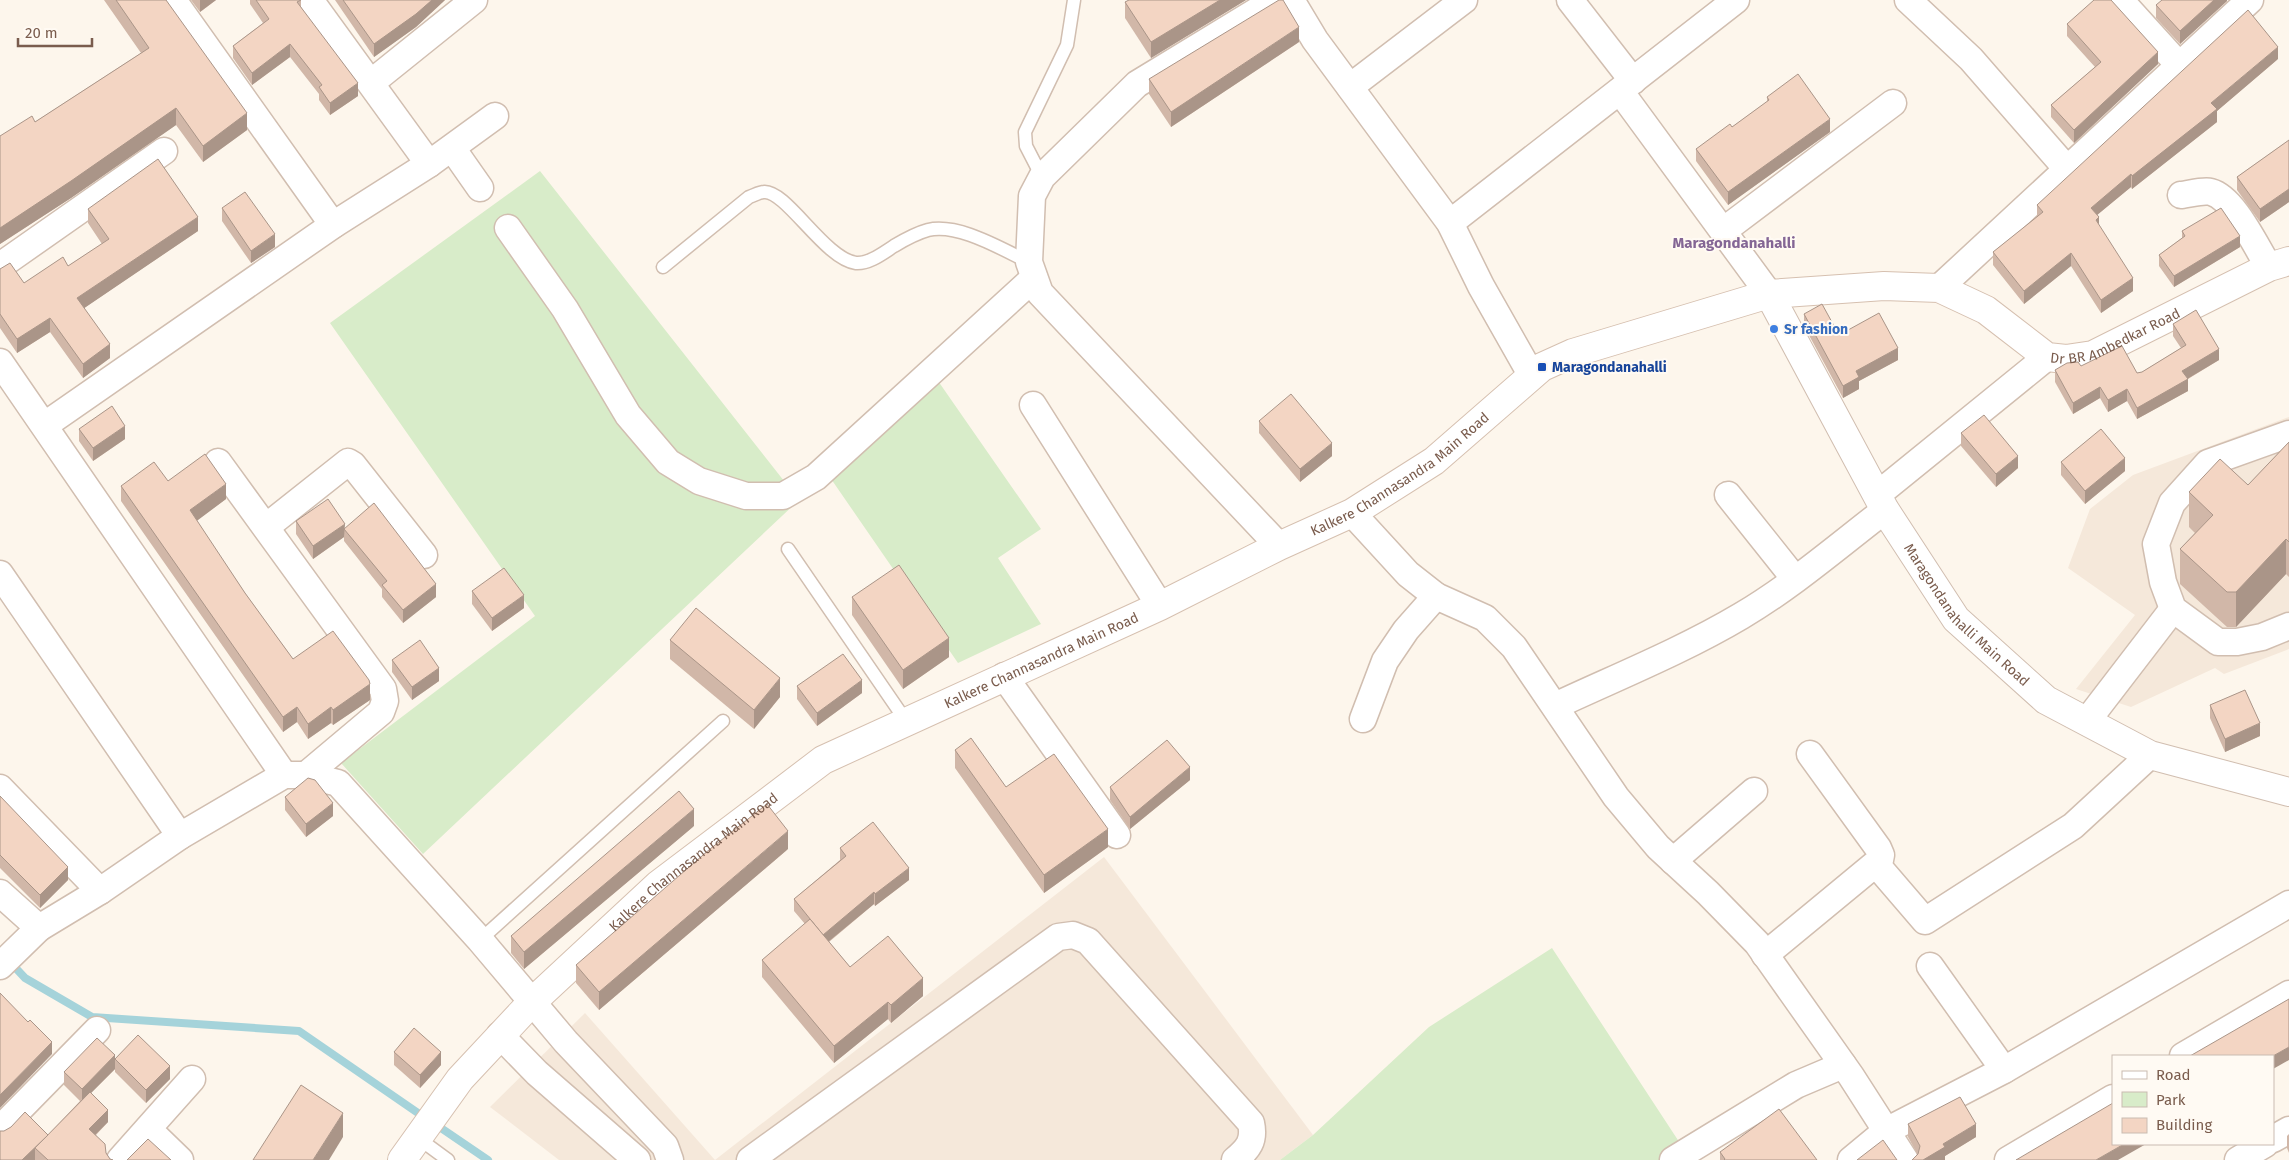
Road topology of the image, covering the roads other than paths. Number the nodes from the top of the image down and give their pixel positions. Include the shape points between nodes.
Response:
1 (173, 0) edge
2 (310, 0) edge
3 (474, 0) edge
4 (1074, 0) edge
5 (1275, 0) edge
6 (1291, 0) edge
7 (1464, 0) edge
8 (1570, 0) edge
9 (1908, 0) edge
10 (2120, 0) edge
11 (2250, 0) edge
12 (1719, 5) edge
13 (2179, 65) junction
14 (372, 82) junction
15 (1626, 86) junction
16 (1350, 87) junction
17 (1893, 103) dead end
18 (495, 116) dead end
19 (452, 148) junction
20 (164, 151) dead end
21 (429, 164) junction
22 (2067, 169) junction
23 (1042, 177) junction
24 (480, 188) dead end
25 (2181, 195) dead end
26 (1450, 223) junction
27 (333, 225) junction
28 (508, 228) dead end
29 (1723, 231) junction
30 (2279, 264) edge
31 (0, 266) edge
32 (663, 268) dead end
33 (1031, 270) junction
34 (1939, 288) junction
35 (1769, 294) junction
36 (2047, 357) junction
37 (0, 362) edge
38 (1532, 376) junction
39 (1033, 405) dead end
40 (45, 425) junction
41 (2289, 434) edge
42 (218, 462) dead end
43 (1728, 495) dead end
44 (1881, 502) junction
45 (1352, 513) junction
46 (266, 527) junction
47 (1279, 546) junction
48 (788, 549) dead end
49 (424, 555) dead end
50 (0, 574) edge
51 (1795, 579) junction
52 (1436, 596) junction
53 (1160, 606) junction
54 (2173, 609) junction
55 (2289, 626) edge
56 (1004, 676) junction
57 (1555, 706) junction
58 (1363, 719) dead end
59 (906, 721) junction
60 (2087, 721) junction
61 (723, 722) dead end
62 (1810, 754) dead end
63 (2150, 755) junction
64 (295, 775) junction
65 (0, 788) edge
66 (1754, 791) dead end
67 (2289, 792) edge
68 (1117, 835) dead end
69 (180, 836) junction
70 (1674, 861) junction
71 (1876, 864) junction
72 (100, 891) junction
73 (0, 893) edge
74 (2289, 904) edge
75 (39, 928) junction
76 (480, 940) junction
77 (1765, 955) junction
78 (0, 966) edge
79 (1930, 966) dead end
80 (2289, 994) edge
81 (531, 1003) junction
82 (97, 1030) dead end
83 (500, 1034) junction
84 (2185, 1055) edge
85 (1843, 1065) junction
86 (2004, 1070) junction
87 (192, 1079) dead end
88 (2112, 1099) edge
89 (0, 1129) edge
90 (148, 1129) junction
91 (2289, 1130) edge
92 (1886, 1131) junction
93 (418, 1138) junction
94 (2274, 1139) edge
95 (2263, 1145) edge
96 (120, 1160) edge
97 (180, 1160) edge
98 (402, 1160) edge
99 (448, 1160) edge
100 (637, 1160) edge
101 (670, 1160) edge
102 (750, 1160) edge
103 (1235, 1160) edge
104 (1672, 1160) edge
105 (1851, 1160) edge
106 (1905, 1160) edge
107 (2008, 1160) edge
108 (2238, 1160) edge

1 - 27 street
2 - 14 street
3 - 14 street
4 - 23 lane via 1067,45 1025,132 1026,146
5 - 23 street via 1136,84
6 - 16 street via 1315,40
7 - 16 street
8 - 15 street
9 - 22 street via 1971,60
10 - 13 street
11 - 13 street
12 - 15 street
13 - 22 street
14 - 21 street
15 - 26 street
15 - 29 street
16 - 26 street
17 - 29 street
18 - 19 street
19 - 21 street
19 - 24 street
20 - 31 street
21 - 27 street
22 - 34 street
23 - 33 street via 1032,196
25 - 30 street via 2210,192 2223,197
26 - 38 street
27 - 40 street
28 - 33 street via 565,310 628,415 668,462 699,481 746,496 783,496 816,477
29 - 35 street
30 - 36 main road, Dr BR Ambedkar Road via 2093,355 2066,359
32 - 33 lane via 749,197 764,192 778,197 842,258 856,263 871,260 928,230 947,229 978,238
33 - 47 street via 1040,293
34 - 35 main road, Dr BR Ambedkar Road via 1884,286
34 - 36 main road, Dr BR Ambedkar Road via 1986,310
35 - 38 main road, Kalkere Channasandra Main Road via 1573,353
35 - 44 main road, Maragondanahalli Main Road
36 - 44 street
37 - 40 street
38 - 45 main road, Kalkere Channasandra Main Road via 1434,461
39 - 53 street
40 - 64 street
41 - 54 street via 2208,463 2172,503 2156,544 2163,582
42 - 46 street
43 - 51 street
44 - 51 street
44 - 60 main road, Maragondanahalli Main Road via 1956,619 2046,700
45 - 47 main road, Kalkere Channasandra Main Road
45 - 52 street via 1408,574
46 - 49 street via 348,462
46 - 64 street via 383,689 385,701 381,712
47 - 53 main road, Kalkere Channasandra Main Road
48 - 59 lane
50 - 69 street
51 - 57 street via 1711,632
52 - 57 street via 1484,618 1514,647
52 - 58 street via 1406,630 1385,661
53 - 56 main road, Kalkere Channasandra Main Road
54 - 55 street via 2218,642 2262,637
54 - 60 street
56 - 59 main road, Kalkere Channasandra Main Road
56 - 68 street
57 - 70 street via 1616,797
59 - 81 main road, Kalkere Channasandra Main Road via 823,760 658,885
60 - 63 main road, Maragondanahalli Main Road
61 - 76 lane
62 - 71 street via 1878,848 1881,855
63 - 67 main road, Maragondanahalli Main Road
63 - 71 street via 2073,826 1925,922
64 - 69 street
64 - 76 street via 338,783
65 - 72 street
66 - 70 street
69 - 72 street
70 - 77 street
71 - 77 street
72 - 75 street
73 - 75 street
74 - 86 street
75 - 78 street
76 - 81 street
77 - 85 street
79 - 86 street
80 - 84 street
81 - 83 main road, Kalkere Channasandra Main Road
81 - 101 street via 665,1146
82 - 89 street
83 - 93 main road, Kalkere Channasandra Main Road via 460,1079
83 - 100 street via 536,1073
85 - 92 street
85 - 104 street via 1796,1085
86 - 92 street
87 - 90 street
88 - 107 street
90 - 96 street
90 - 97 street
91 - 94 street
92 - 105 street
92 - 106 street
93 - 98 main road, Kalkere Channasandra Main Road
93 - 99 lane
95 - 108 street
102 - 103 street via 1058,937 1073,935 1088,941 1251,1123 1250,1147

